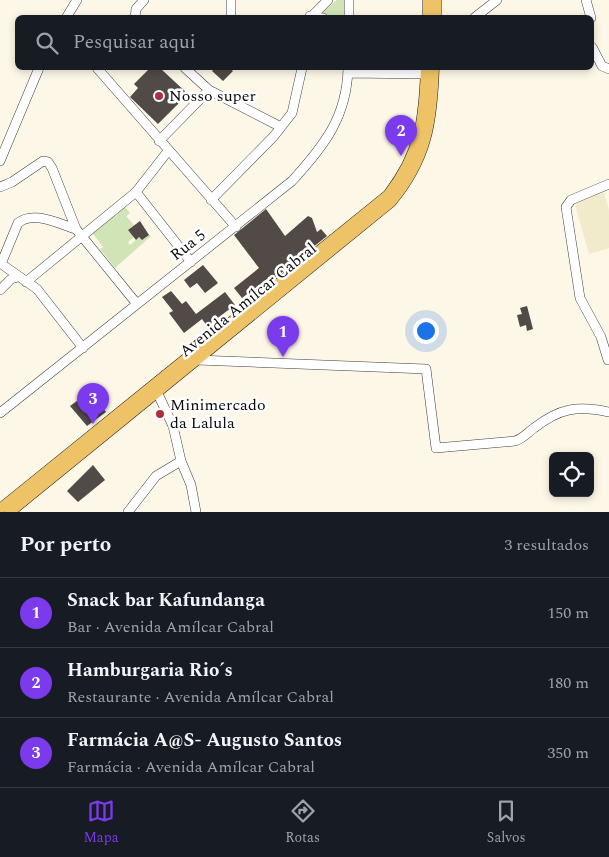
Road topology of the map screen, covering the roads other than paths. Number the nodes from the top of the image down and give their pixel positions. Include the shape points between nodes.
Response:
1 (77, 0) edge
2 (144, 0) edge
3 (231, 0) edge
4 (328, 0) edge
5 (349, 0) edge
6 (428, 0) edge
7 (436, 0) edge
8 (497, 0) edge
9 (586, 0) edge
10 (68, 15) edge
11 (135, 15) edge
12 (231, 15) edge
13 (312, 15) edge
14 (349, 15) edge
15 (428, 15) edge
16 (436, 15) edge
17 (478, 15) edge
18 (590, 15) edge
19 (594, 51) edge
20 (609, 69) edge
21 (38, 70) edge
22 (99, 70) edge
23 (186, 70) edge
24 (302, 70) edge
25 (348, 70) edge
26 (428, 70) edge
27 (209, 90) junction
28 (281, 127) junction
29 (159, 141) junction
30 (168, 151) junction
31 (0, 161) edge
32 (607, 184) edge
33 (0, 188) edge
34 (136, 192) junction
35 (211, 200) junction
36 (236, 227) junction
37 (76, 229) junction
38 (82, 237) junction
39 (191, 262) junction
40 (0, 264) edge
41 (22, 280) junction
42 (0, 290) edge
43 (137, 304) junction
44 (83, 348) junction
45 (197, 360) junction
46 (608, 360) dead end
47 (157, 392) junction
48 (609, 412) edge
49 (0, 413) edge
50 (181, 461) junction
51 (0, 509) edge
52 (10, 512) edge
53 (128, 512) edge
54 (196, 512) edge

1 - 10 street
2 - 11 street
3 - 12 street
4 - 13 street
5 - 14 street
6 - 15 main road
7 - 16 main road
8 - 17 street
9 - 18 street
19 - 20 street via 602,66
21 - 31 street
22 - 29 street
23 - 27 street
24 - 28 street via 292,113
25 - 26 street
25 - 36 street, Rua 5 via 341,110 327,140 292,180
26 - 45 main road, Avenida Amílcar Cabral via 433,108 428,136 419,161 401,191 381,212
26 - 51 main road, Avenida Amílcar Cabral via 419,138 407,167 388,195
27 - 28 street
27 - 29 street
28 - 35 street
29 - 30 street
30 - 34 street
30 - 35 street
32 - 46 street via 571,200 566,207 580,298 601,337
33 - 37 street via 46,161 52,168
34 - 38 street
34 - 39 street
35 - 36 street
36 - 39 street, Rua 5
37 - 38 street
37 - 40 street via 36,218 23,219 18,223
38 - 41 street
38 - 43 street
39 - 43 street, Rua 5
40 - 41 street
41 - 42 street via 11,279
41 - 44 street via 37,289
43 - 44 street, Rua 5
44 - 49 street, Rua 5
45 - 47 main road, Avenida Amílcar Cabral
45 - 48 street via 426,369 436,448 514,441 523,438 542,422 575,407
47 - 50 street via 173,426
47 - 52 main road, Avenida Amílcar Cabral
50 - 53 street via 156,476
50 - 54 street via 191,485

